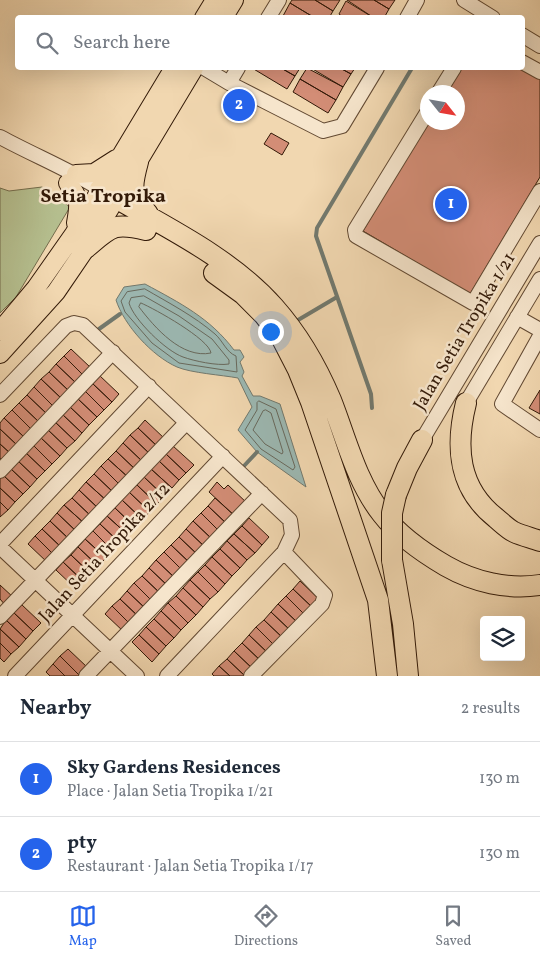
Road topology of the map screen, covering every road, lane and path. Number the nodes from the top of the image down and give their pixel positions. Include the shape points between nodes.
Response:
1 (215, 0) edge
2 (234, 0) edge
3 (279, 0) edge
4 (417, 0) edge
5 (464, 0) edge
6 (206, 15) edge
7 (225, 15) edge
8 (270, 15) edge
9 (408, 15) edge
10 (486, 15) edge
11 (525, 37) edge
12 (540, 46) edge
13 (525, 64) edge
14 (173, 70) edge
15 (193, 70) edge
16 (207, 70) edge
17 (237, 70) edge
18 (376, 70) edge
19 (453, 70) edge
20 (540, 72) edge
21 (229, 83) junction
22 (443, 85) edge
23 (420, 124) edge
24 (0, 137) edge
25 (131, 157) junction
26 (72, 179) junction
27 (540, 192) edge
28 (104, 199) junction
29 (150, 226) junction
30 (80, 241) junction
31 (540, 243) edge
32 (540, 279) edge
33 (517, 317) junction
34 (540, 330) edge
35 (0, 331) edge
36 (540, 336) edge
37 (113, 352) junction
38 (0, 354) edge
39 (149, 386) junction
40 (0, 394) edge
41 (466, 403) joint
42 (186, 422) junction
43 (540, 430) edge
44 (422, 440) joint
45 (223, 456) junction
46 (0, 471) edge
47 (262, 493) junction
48 (540, 541) edge
49 (0, 546) edge
50 (284, 552) junction
51 (35, 581) junction
52 (540, 585) edge
53 (72, 616) junction
54 (0, 617) edge
55 (110, 651) junction
56 (15, 676) edge
57 (86, 676) edge
58 (137, 676) edge
59 (167, 676) edge
60 (251, 676) edge
61 (387, 676) edge
62 (408, 676) edge

1 - 6 main road
2 - 7 main road
3 - 8 street
4 - 9 street
5 - 10 street
11 - 12 street
13 - 20 street
14 - 25 main road
15 - 25 main road
16 - 21 street
17 - 21 street
18 - 21 street via 342,126 331,131 314,128
19 - 22 street
23 - 27 street via 355,230 356,236 473,303
24 - 26 street
25 - 26 main road
25 - 28 main road
25 - 29 highway via 133,191
26 - 28 street
26 - 30 main road via 78,194
28 - 29 highway
28 - 30 main road
29 - 30 highway via 115,226
29 - 52 highway via 201,248 248,280 275,308 318,371 353,463 382,514 418,550 459,573 499,586
29 - 61 highway via 243,294 280,336 312,402 378,600
30 - 35 main road
30 - 38 main road via 56,292
31 - 44 street, Jalan Setia Tropika 1/21
32 - 33 street, Jalan Setia Tropika 1/21
33 - 34 street
33 - 41 street, Jalan Setia Tropika 1/21
36 - 43 street via 502,404
37 - 39 street
37 - 40 street via 83,325 74,323 66,326
37 - 46 street
39 - 42 street
39 - 49 street
41 - 48 highway via 459,448 466,481 484,509 513,532
42 - 45 street
42 - 51 street
44 - 62 highway, bridge via 407,468 392,513 392,560
45 - 47 street
45 - 53 street, Jalan Setia Tropika 2/12
47 - 50 street via 290,520 292,534
47 - 55 street
49 - 51 street
50 - 59 street
50 - 60 street via 324,596 322,604
51 - 53 street
51 - 54 street
53 - 55 street
53 - 56 street, Jalan Setia Tropika 2/12
55 - 57 street
55 - 58 street

